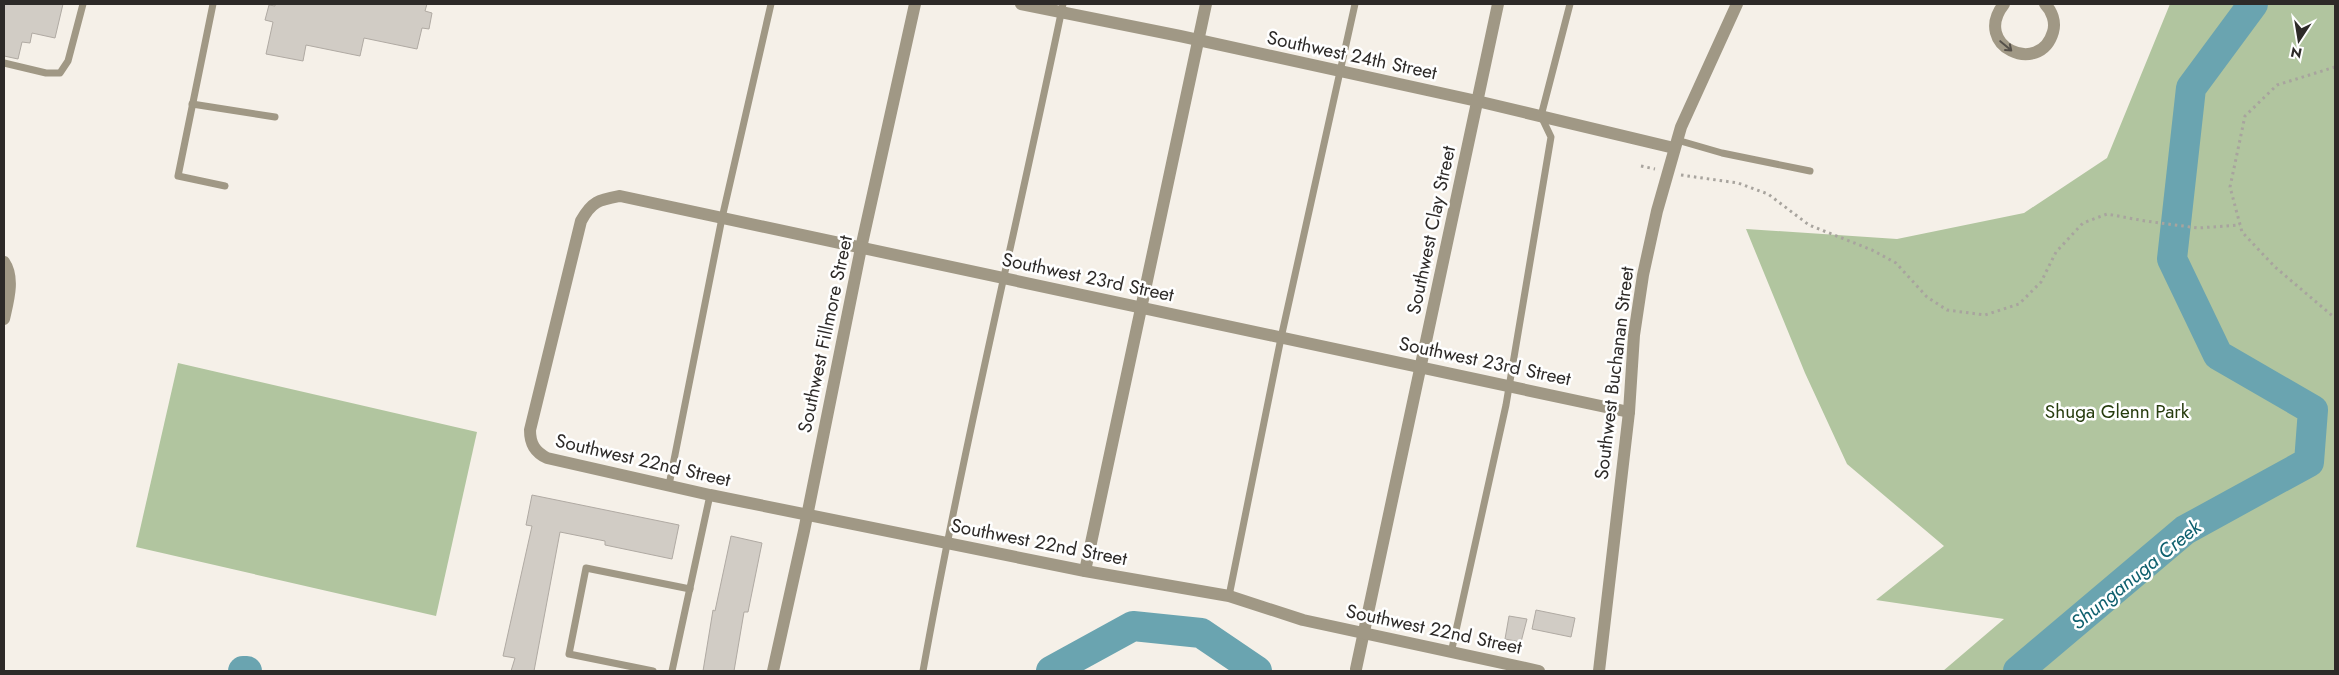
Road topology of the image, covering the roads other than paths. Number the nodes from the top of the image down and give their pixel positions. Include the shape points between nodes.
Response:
1 (83, 4) edge
2 (213, 4) edge
3 (771, 4) edge
4 (915, 4) edge
5 (1021, 4) edge
6 (1206, 4) edge
7 (1356, 4) edge
8 (1498, 4) edge
9 (1570, 4) edge
10 (1736, 4) edge
11 (2004, 4) edge
12 (2045, 4) edge
13 (1062, 7) edge
14 (1198, 40) junction
15 (4, 63) edge
16 (1341, 71) junction
17 (1477, 101) junction
18 (192, 104) junction
19 (1540, 116) junction
20 (275, 117) dead end
21 (1676, 144) junction
22 (1810, 171) dead end
23 (225, 186) dead end
24 (722, 218) junction
25 (861, 248) junction
26 (6, 265) edge
27 (1005, 278) junction
28 (1142, 307) junction
29 (4, 319) edge
30 (1281, 338) junction
31 (1422, 366) junction
32 (1509, 385) junction
33 (1628, 412) junction
34 (533, 448) joint
35 (669, 485) junction
36 (710, 495) junction
37 (807, 513) junction
38 (946, 542) junction
39 (1085, 571) junction
40 (690, 589) junction
41 (1229, 596) junction
42 (1364, 634) junction
43 (1451, 653) junction
44 (1356, 669) dead end
45 (653, 671) edge
46 (672, 671) edge
47 (773, 671) edge
48 (923, 671) edge
49 (1539, 671) edge
50 (1599, 671) edge

1 - 15 lane via 68,62 60,73
2 - 18 lane
3 - 24 lane
4 - 25 street, Southwest Fillmore Street
5 - 13 street, Southwest 24th Street
6 - 14 street
7 - 16 lane
8 - 17 street, Southwest Clay Street
9 - 19 lane
10 - 21 street, Southwest Buchanan Street
11 -> 12 street via 1995,25 1998,38 2009,50 2023,55 2043,49 2051,40 2054,22
13 - 14 street, Southwest 24th Street
13 - 27 lane
14 - 16 street, Southwest 24th Street
14 - 28 street
16 - 17 street, Southwest 24th Street
16 - 30 lane
17 - 19 street, Southwest 24th Street
17 - 31 street, Southwest Clay Street
18 - 20 lane
18 - 23 lane via 178,176
19 - 21 street, Southwest 24th Street
19 - 32 lane via 1551,137
21 - 22 lane
21 - 33 street, Southwest Buchanan Street via 1643,275
24 - 25 street, Southwest 23rd Street
24 - 34 street, Southwest 23rd Street via 620,196 600,200 587,209 581,221 530,430
24 - 35 lane
25 - 27 street, Southwest 23rd Street
25 - 37 street, Southwest Fillmore Street
26 - 29 street via 9,294
27 - 28 street, Southwest 23rd Street
27 - 38 lane
28 - 30 street, Southwest 23rd Street
28 - 39 street
30 - 31 street, Southwest 23rd Street
30 - 41 lane
31 - 32 street, Southwest 23rd Street
31 - 42 street, Southwest Clay Street
32 - 33 street, Southwest 23rd Street
32 - 43 lane
33 - 50 street, Southwest Buchanan Street
34 - 35 street, Southwest 22nd Street via 547,458
35 - 36 street, Southwest 22nd Street
36 - 37 street, Southwest 22nd Street
36 - 40 lane
37 - 38 street, Southwest 22nd Street
37 - 47 street, Southwest Fillmore Street
38 - 39 street, Southwest 22nd Street
38 - 48 lane
39 - 41 street, Southwest 22nd Street
40 - 45 lane via 586,568 569,654
40 - 46 lane
41 - 42 street, Southwest 22nd Street via 1303,620
42 - 43 street, Southwest 22nd Street
42 - 44 street, Southwest Clay Street
43 - 49 street, Southwest 22nd Street

